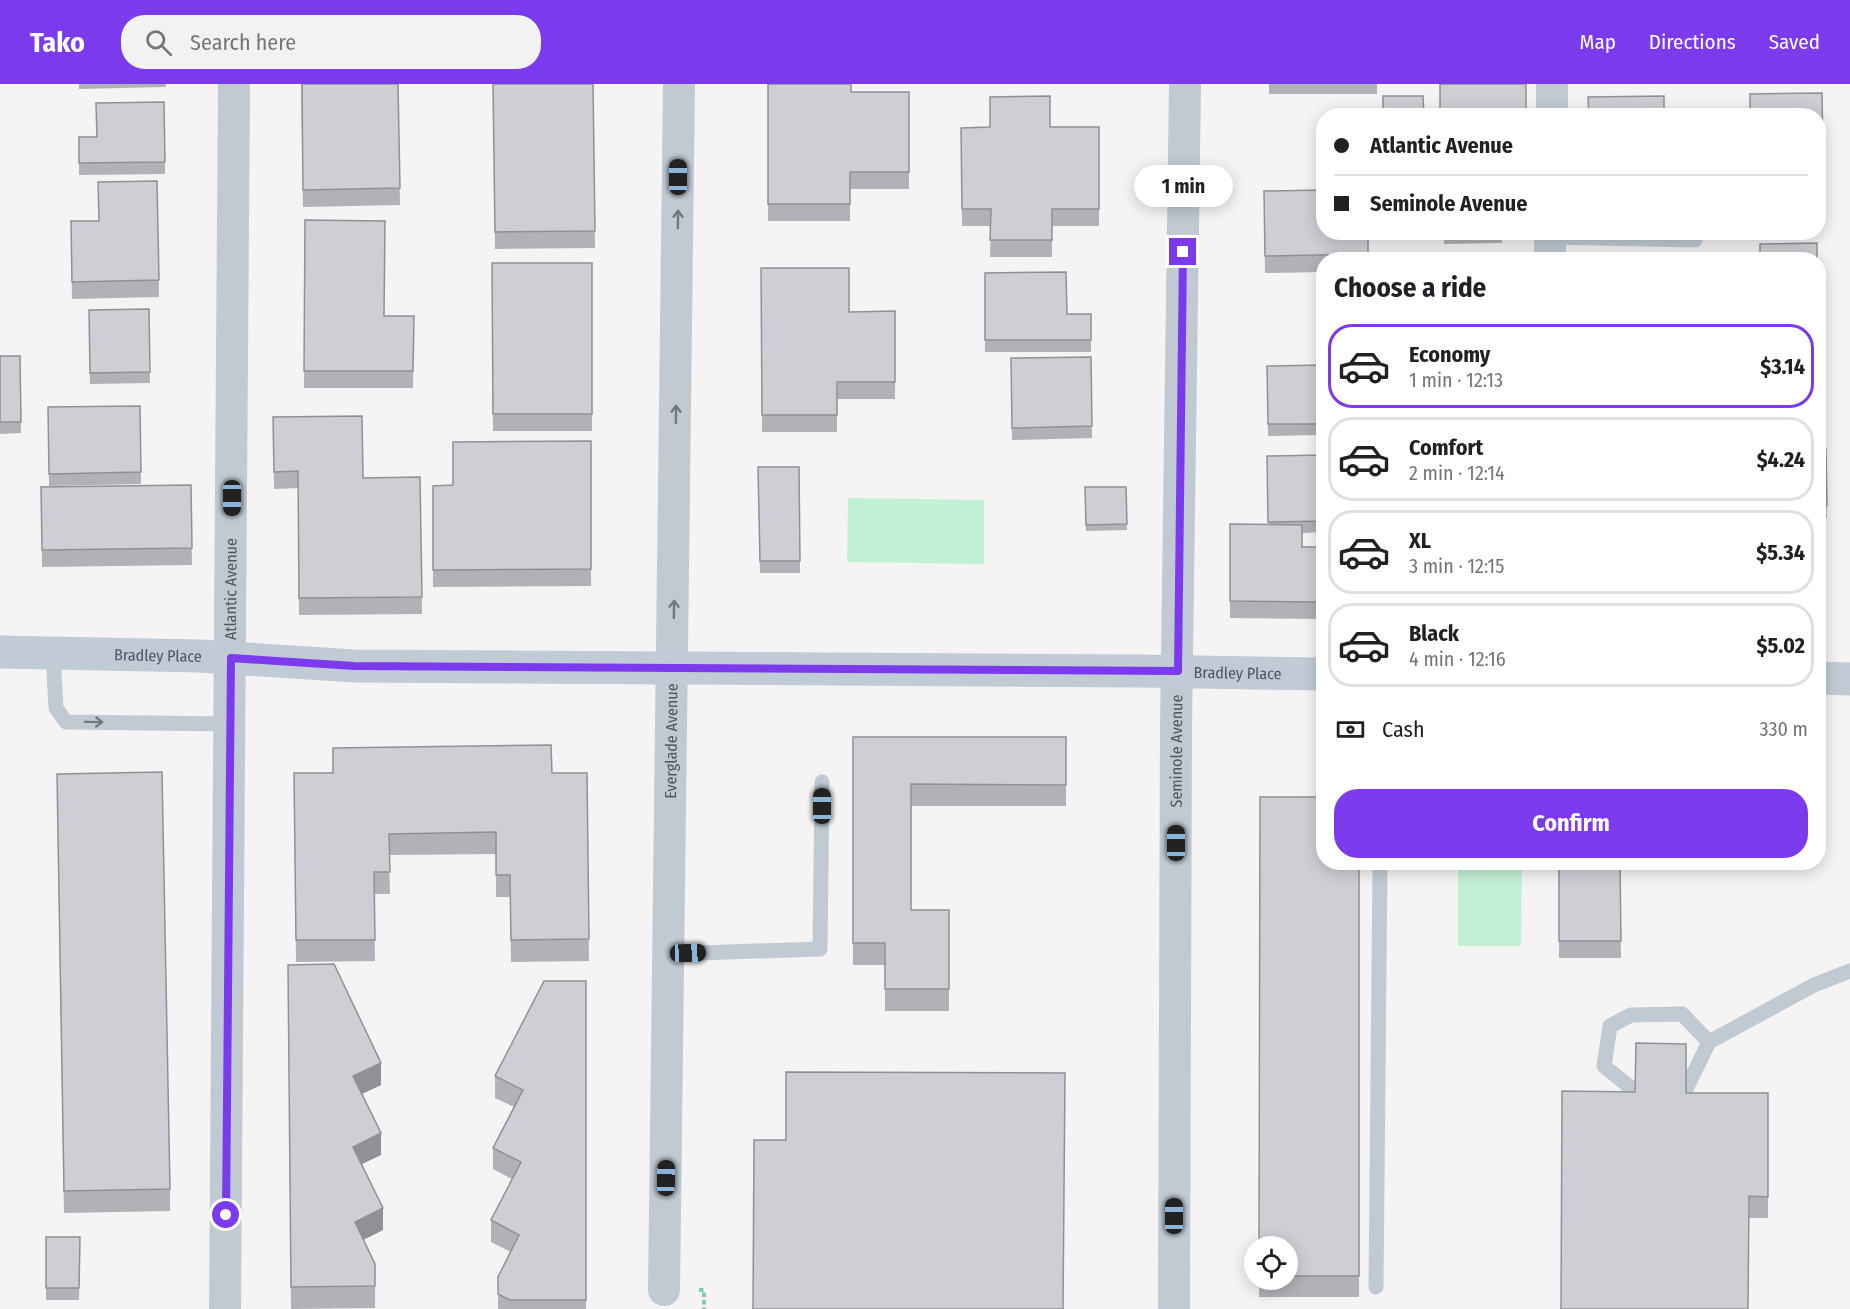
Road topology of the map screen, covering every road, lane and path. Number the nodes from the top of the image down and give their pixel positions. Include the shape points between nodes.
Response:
1 (234, 84) edge
2 (679, 84) edge
3 (1185, 84) edge
4 (1552, 84) edge
5 (1552, 108) edge
6 (1695, 240) dead end
7 (1550, 243) edge
8 (0, 652) edge
9 (53, 653) junction
10 (231, 658) junction
11 (673, 668) junction
12 (1178, 671) junction
13 (1316, 674) edge
14 (1826, 678) edge
15 (1850, 678) edge
16 (230, 724) junction
17 (822, 782) dead end
18 (1380, 870) edge
19 (669, 954) junction
20 (1850, 971) edge
21 (1709, 1042) junction
22 (1686, 1089) edge
23 (1636, 1092) edge
24 (1376, 1287) dead end
25 (664, 1290) dead end
26 (225, 1309) edge
27 (1174, 1309) edge

1 - 10 street, Atlantic Avenue
11 -> 2 street, Everglade Avenue
3 - 12 street, Seminole Avenue
4 - 5 street
6 - 7 lane
8 - 9 street, Bradley Place
9 - 10 street, Bradley Place
9 -> 16 lane via 56,708 66,722
10 - 11 street, Bradley Place via 354,666
10 - 16 street, Atlantic Avenue
11 - 12 street, Bradley Place
11 - 19 street, Everglade Avenue
12 - 13 street, Bradley Place
12 - 27 street, Seminole Avenue
14 - 15 street
16 - 26 street, Atlantic Avenue
17 - 19 lane via 820,950
18 - 24 lane
19 - 25 street, Everglade Avenue
20 - 21 lane via 1814,985
21 - 22 lane
21 - 23 lane via 1682,1014 1631,1015 1610,1026 1604,1066

